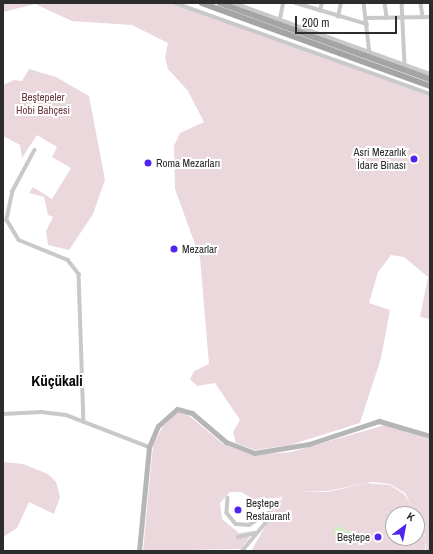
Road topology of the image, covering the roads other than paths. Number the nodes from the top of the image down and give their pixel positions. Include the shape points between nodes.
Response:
1 (175, 3) edge
2 (202, 3) edge
3 (220, 3) edge
4 (251, 3) edge
5 (283, 3) edge
6 (296, 3) edge
7 (322, 3) edge
8 (341, 3) edge
9 (364, 3) edge
10 (385, 3) edge
11 (402, 3) edge
12 (421, 3) edge
13 (233, 4) edge
14 (303, 4) edge
15 (250, 9) junction
16 (320, 11) junction
17 (338, 16) junction
18 (404, 17) junction
19 (423, 17) junction
20 (430, 17) edge
21 (366, 18) junction
22 (387, 18) junction
23 (280, 19) junction
24 (367, 24) junction
25 (370, 55) junction
26 (405, 65) junction
27 (430, 74) edge
28 (430, 80) edge
29 (430, 86) edge
30 (430, 94) edge
31 (35, 150) dead end
32 (3, 414) edge
33 (84, 422) junction
34 (430, 436) edge
35 (149, 447) junction
36 (228, 498) dead end
37 (275, 502) dead end
38 (271, 511) junction
39 (258, 532) junction
40 (238, 537) dead end
41 (140, 551) edge
42 (242, 551) edge

1 - 30 street
2 - 29 main road
3 - 13 main road
4 - 15 street
5 - 23 street
6 - 14 street
7 - 16 street
8 - 17 street
9 - 21 street
10 - 22 street
11 - 18 street
12 - 19 street
13 - 15 street
13 - 25 main road
14 - 16 street
15 - 23 street
16 - 17 street
17 - 24 street
18 - 19 street
18 - 22 street
18 - 26 street
19 - 20 street
21 - 22 street
21 - 24 street
23 - 25 street
24 - 25 street
25 - 26 street
25 - 28 main road
26 - 27 street
31 - 33 street via 13,191 8,220 19,240 68,260 79,274
32 - 33 street via 41,412
33 - 35 street
34 - 35 street via 379,421 302,446 254,453 226,442 181,408 165,418
35 - 41 street
36 - 38 street via 227,513 236,524 249,525
37 - 38 street
38 - 39 street
39 - 40 street
39 - 42 street

